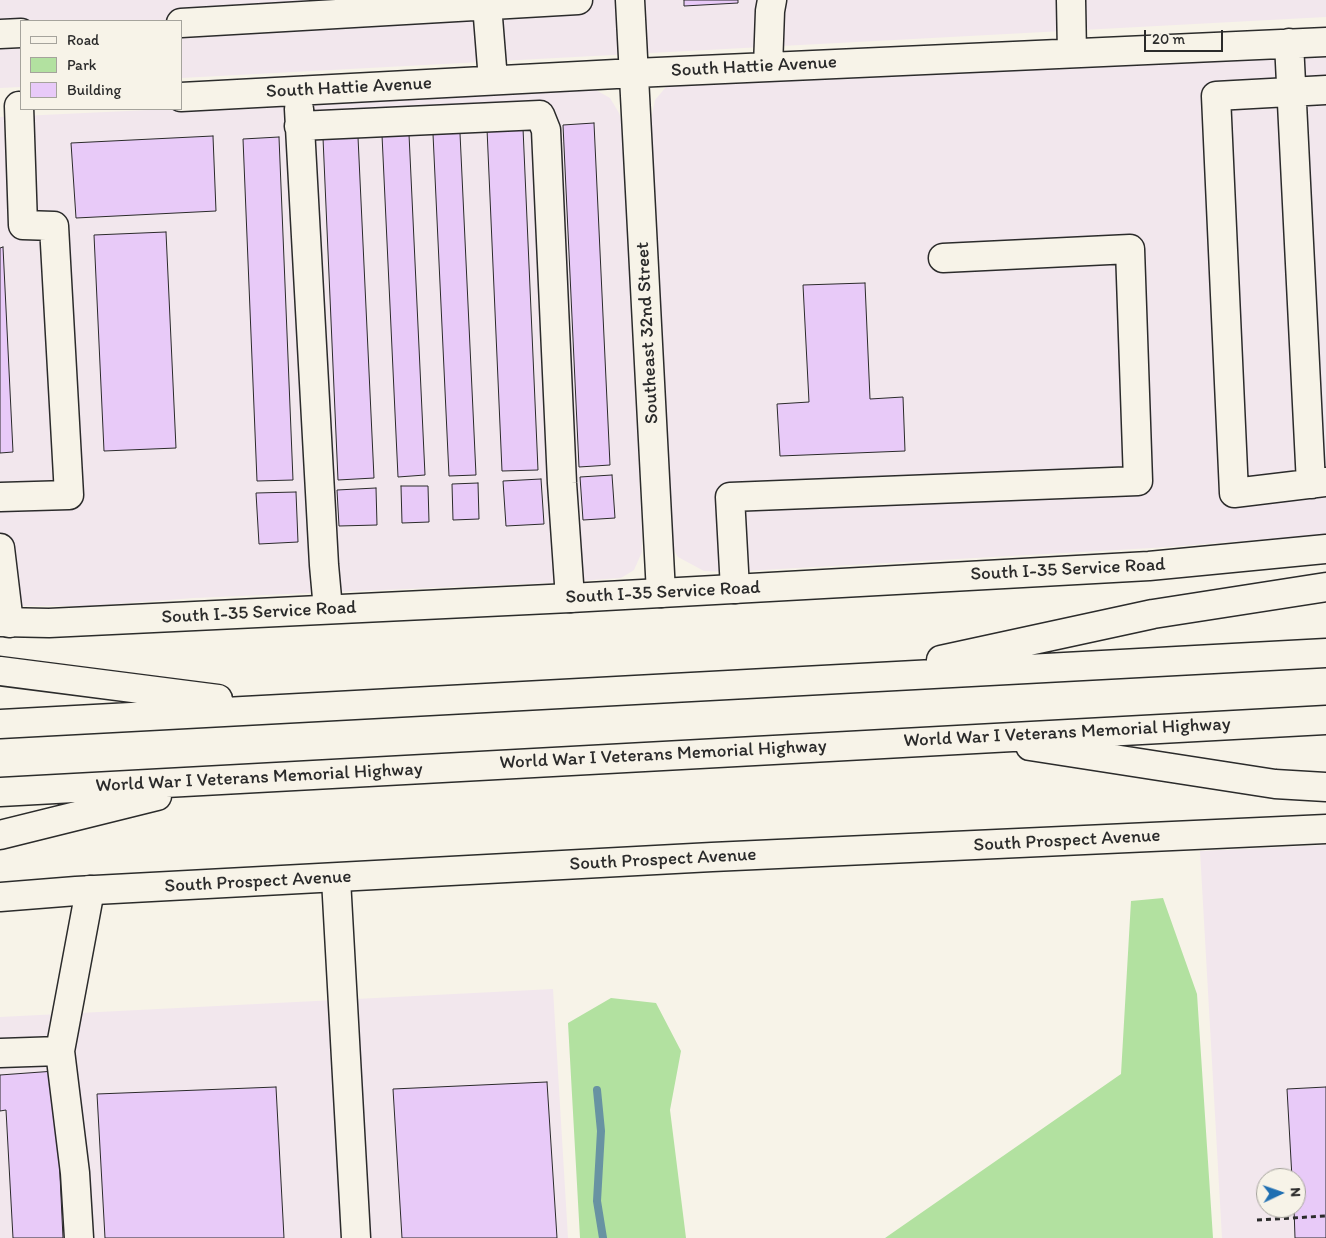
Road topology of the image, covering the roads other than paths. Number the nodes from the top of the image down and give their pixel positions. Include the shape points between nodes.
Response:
1 (578, 0) edge
2 (630, 0) edge
3 (772, 0) edge
4 (1071, 0) edge
5 (487, 6) junction
6 (182, 23) edge
7 (20, 32) edge
8 (0, 34) edge
9 (1326, 42) edge
10 (1289, 44) junction
11 (1072, 53) junction
12 (768, 67) junction
13 (635, 73) junction
14 (493, 80) junction
15 (1326, 90) edge
16 (299, 91) junction
17 (1291, 92) junction
18 (182, 97) edge
19 (13, 106) edge
20 (299, 126) junction
21 (943, 258) dead end
22 (1318, 483) edge
23 (0, 497) edge
24 (0, 548) edge
25 (1326, 549) edge
26 (1326, 587) edge
27 (735, 589) junction
28 (661, 593) junction
29 (570, 598) junction
30 (328, 610) junction
31 (4, 622) edge
32 (1326, 653) edge
33 (0, 671) edge
34 (861, 677) junction
35 (286, 708) junction
36 (1326, 720) edge
37 (0, 724) edge
38 (974, 738) junction
39 (222, 780) junction
40 (1326, 787) edge
41 (0, 792) edge
42 (1326, 828) edge
43 (0, 835) edge
44 (336, 879) junction
45 (90, 890) junction
46 (0, 898) edge
47 (60, 1050) junction
48 (0, 1052) edge
49 (79, 1238) edge
50 (356, 1238) edge

1 - 5 main road
2 - 13 main road, Southeast 32nd Street
3 - 12 main road
4 - 11 main road
5 - 6 main road
5 - 14 main road
7 - 8 main road
9 - 10 main road, South Hattie Avenue
10 - 11 main road, South Hattie Avenue
10 - 17 main road
11 - 12 main road, South Hattie Avenue
12 - 13 main road, South Hattie Avenue
13 - 14 main road, South Hattie Avenue
13 - 28 main road, Southeast 32nd Street
14 - 16 main road, South Hattie Avenue
15 - 17 main road
16 - 18 main road, South Hattie Avenue
16 - 20 main road
17 - 22 main road
17 - 22 main road via 1216,96 1234,493
19 - 23 main road via 24,225 54,226 69,496
20 - 29 main road via 540,115 546,130
20 - 30 main road
21 - 27 main road via 1130,249 1138,480 730,496
24 - 31 main road
25 - 27 main road, South I-35 Service Road via 1149,566
26 - 34 main road via 1153,614
27 - 28 main road, South I-35 Service Road
28 - 29 main road, South I-35 Service Road
29 - 30 main road, South I-35 Service Road
30 - 31 main road, South I-35 Service Road via 49,623
32 - 34 main road
33 - 35 main road
34 - 35 main road
35 - 37 main road
36 - 38 main road, World War I Veterans Memorial Highway
38 - 39 main road, World War I Veterans Memorial Highway
38 - 40 main road via 1275,784
39 - 41 main road, World War I Veterans Memorial Highway
39 - 43 main road
42 - 44 main road, South Prospect Avenue
44 - 45 main road, South Prospect Avenue
44 - 50 main road
45 - 46 main road, South Prospect Avenue
45 - 47 main road
47 - 48 main road
47 - 49 main road via 75,1173

